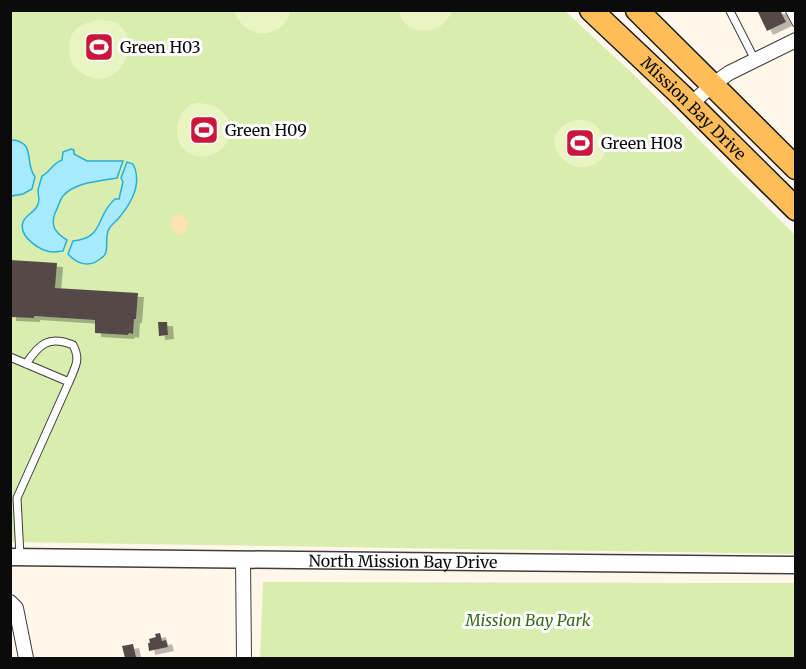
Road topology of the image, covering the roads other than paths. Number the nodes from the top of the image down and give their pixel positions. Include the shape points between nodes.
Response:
1 (789, 10) edge
2 (638, 11) edge
3 (730, 11) edge
4 (594, 14) edge
5 (795, 23) edge
6 (795, 40) edge
7 (755, 60) junction
8 (712, 85) junction
9 (691, 104) junction
10 (795, 168) edge
11 (795, 209) edge
12 (10, 357) edge
13 (26, 364) junction
14 (69, 382) junction
15 (14, 497) edge
16 (15, 557) edge
17 (243, 560) junction
18 (795, 565) edge
19 (10, 602) edge
20 (26, 658) edge
21 (244, 658) edge

1 - 5 lane
2 - 8 main road, Mission Bay Drive
3 - 7 lane
4 - 9 main road, Mission Bay Drive
6 - 7 street
7 - 8 street
8 - 9 street
8 - 10 main road, Mission Bay Drive
9 - 11 main road, Mission Bay Drive
12 - 13 lane
13 - 14 lane
13 - 14 lane via 50,341 73,345 77,364
14 - 15 lane
15 - 16 lane
16 - 17 street, North Mission Bay Drive
17 - 18 street, North Mission Bay Drive
17 - 21 street
19 - 20 street via 16,608

